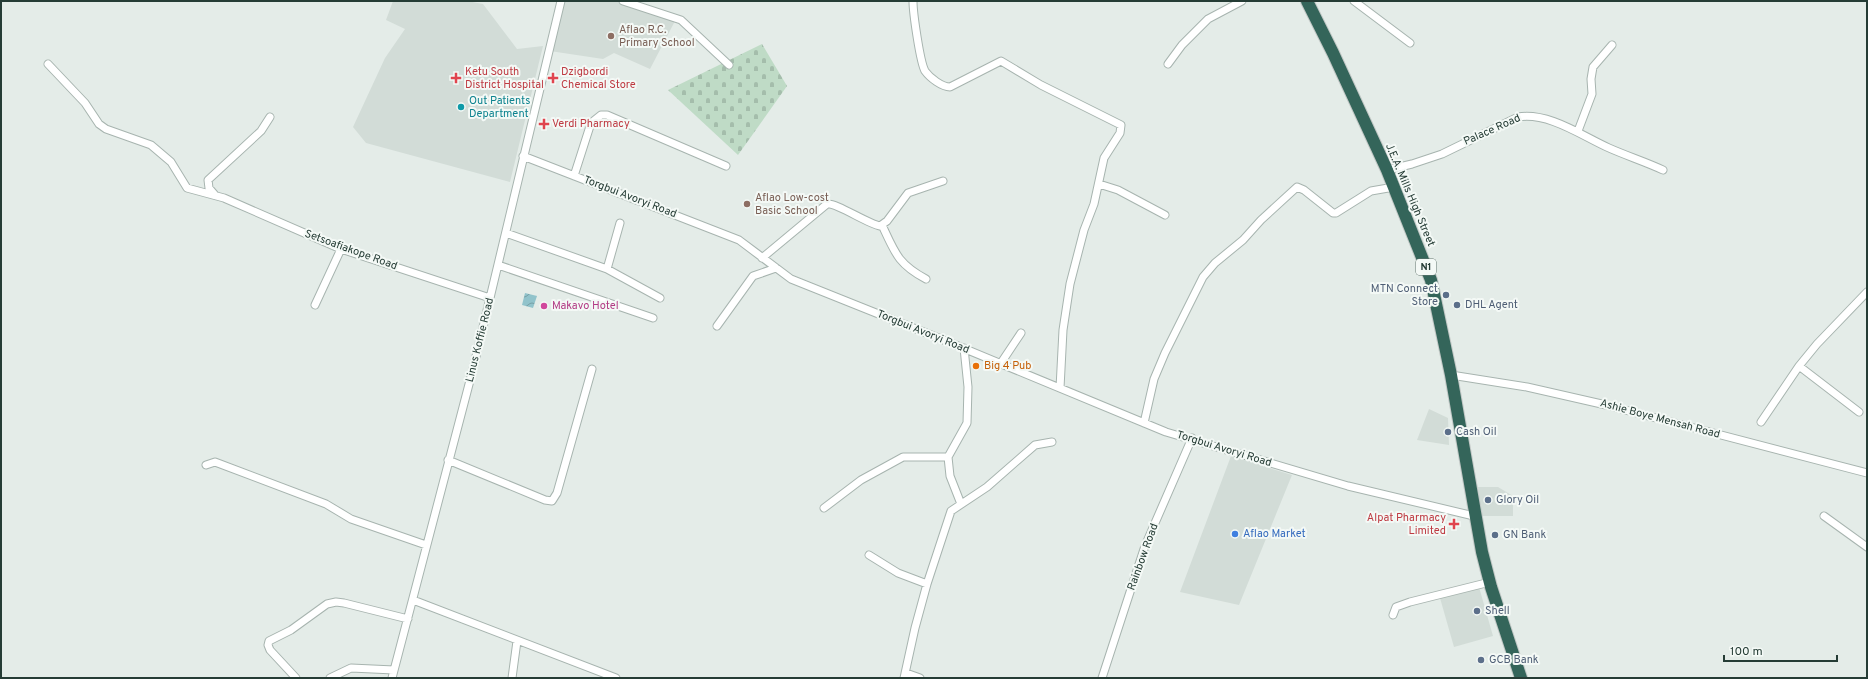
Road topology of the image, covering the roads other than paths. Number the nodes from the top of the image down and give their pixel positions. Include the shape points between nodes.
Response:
1 (561, 1) edge
2 (623, 1) edge
3 (913, 1) edge
4 (1242, 1) edge
5 (1307, 1) edge
6 (1354, 1) edge
7 (1410, 43) dead end
8 (1612, 45) dead end
9 (48, 64) dead end
10 (1168, 64) dead end
11 (730, 65) dead end
12 (270, 117) dead end
13 (1578, 131) junction
14 (523, 156) junction
15 (726, 166) dead end
16 (1387, 170) junction
17 (1663, 170) dead end
18 (574, 176) junction
19 (943, 180) dead end
20 (1099, 184) junction
21 (1394, 186) junction
22 (215, 195) junction
23 (1165, 215) dead end
24 (620, 223) dead end
25 (882, 225) junction
26 (506, 233) junction
27 (341, 249) junction
28 (762, 258) junction
29 (498, 266) junction
30 (776, 268) junction
31 (608, 269) junction
32 (926, 278) dead end
33 (1867, 292) edge
34 (490, 298) junction
35 (660, 298) dead end
36 (315, 305) dead end
37 (653, 318) dead end
38 (717, 326) dead end
39 (1021, 333) dead end
40 (964, 348) junction
41 (1001, 363) junction
42 (1799, 366) junction
43 (592, 369) dead end
44 (1451, 375) junction
45 (1060, 388) junction
46 (1859, 412) dead end
47 (1761, 422) dead end
48 (1144, 423) junction
49 (1192, 438) junction
50 (1052, 442) dead end
51 (948, 457) junction
52 (448, 460) junction
53 (206, 465) dead end
54 (1867, 473) edge
55 (961, 504) junction
56 (824, 508) dead end
57 (1474, 516) junction
58 (1824, 516) dead end
59 (426, 545) junction
60 (1867, 547) edge
61 (869, 555) dead end
62 (1490, 582) junction
63 (927, 584) junction
64 (413, 600) junction
65 (1393, 615) dead end
66 (408, 619) junction
67 (517, 640) junction
68 (394, 670) junction
69 (594, 674) edge
70 (905, 675) edge
71 (296, 678) edge
72 (330, 678) edge
73 (392, 678) edge
74 (512, 678) edge
75 (616, 678) edge
76 (920, 678) edge
77 (1102, 678) edge
78 (1521, 678) edge

1 - 14 street, Linus Koffie Road
2 - 11 street via 681,20
3 - 20 street via 924,68 934,80 945,87 1001,61 1040,85 1121,125 1120,133 1104,158
4 - 10 street via 1208,19 1182,45
5 - 16 highway, J.E.A. Mills High Street / N1
6 - 7 street
8 - 13 street via 1593,67 1592,94
9 - 22 street, Setsoafiakope Road via 85,103 99,124 106,129 151,145 171,162 187,188
12 - 22 street via 261,132 208,180 209,188
13 - 16 street, Palace Road via 1528,115 1518,117 1442,154
13 - 17 street, Palace Road via 1608,147
14 - 18 street, Torgbui Avoryi Road
14 - 26 street, Linus Koffie Road
15 - 18 street via 601,114 591,123
16 - 21 highway, J.E.A. Mills High Street / N1
18 - 28 street, Torgbui Avoryi Road via 739,240
19 - 25 street via 908,193
20 - 23 street via 1118,190
20 - 45 street via 1070,284 1063,330
21 - 44 highway, J.E.A. Mills High Street / N1 via 1434,292
21 - 48 street via 1371,191 1336,213 1297,187 1243,240 1215,263 1203,277 1164,353 1154,379
22 - 27 street, Setsoafiakope Road
24 - 31 street
25 - 28 street via 876,225 835,204 827,204
25 - 32 street via 904,264
26 - 29 street, Linus Koffie Road
26 - 31 street
27 - 34 street, Setsoafiakope Road
27 - 36 street
28 - 30 street, Torgbui Avoryi Road
29 - 34 street, Linus Koffie Road
29 - 37 street
30 - 38 street via 753,276
30 - 40 street, Torgbui Avoryi Road via 791,280
31 - 35 street
33 - 42 street
34 - 52 street, Linus Koffie Road
39 - 41 street
40 - 41 street, Torgbui Avoryi Road
40 - 51 street via 968,386 967,423
41 - 45 street, Torgbui Avoryi Road
42 - 46 street
42 - 47 street
43 - 52 street via 557,493 552,501
44 - 54 street, Ashie Boye Mensah Road via 1527,387 1613,407
44 - 57 highway, J.E.A. Mills High Street / N1
45 - 48 street, Torgbui Avoryi Road
48 - 49 street, Torgbui Avoryi Road via 1166,432
49 - 57 street, Torgbui Avoryi Road via 1348,486
49 - 77 street, Rainbow Road via 1145,546
50 - 55 street via 1035,445 987,487
51 - 55 street via 950,476
51 - 56 street via 903,457 861,480
52 - 59 street, Linus Koffie Road
53 - 59 street via 216,462 326,504 351,518
55 - 63 street via 952,511
57 - 62 highway, J.E.A. Mills High Street / N1
58 - 60 street
59 - 64 street, Linus Koffie Road
61 - 63 street via 898,573
62 - 65 street via 1410,602 1396,607
62 - 78 highway, N1
63 - 70 street
64 - 66 street, Linus Koffie Road
64 - 67 street
66 - 68 street, Linus Koffie Road
66 - 71 street via 344,603 327,604 291,630 269,641 270,650
67 - 69 street
67 - 74 street
68 - 72 street via 351,668
68 - 73 street, Linus Koffie Road
69 - 75 street
70 - 76 street

